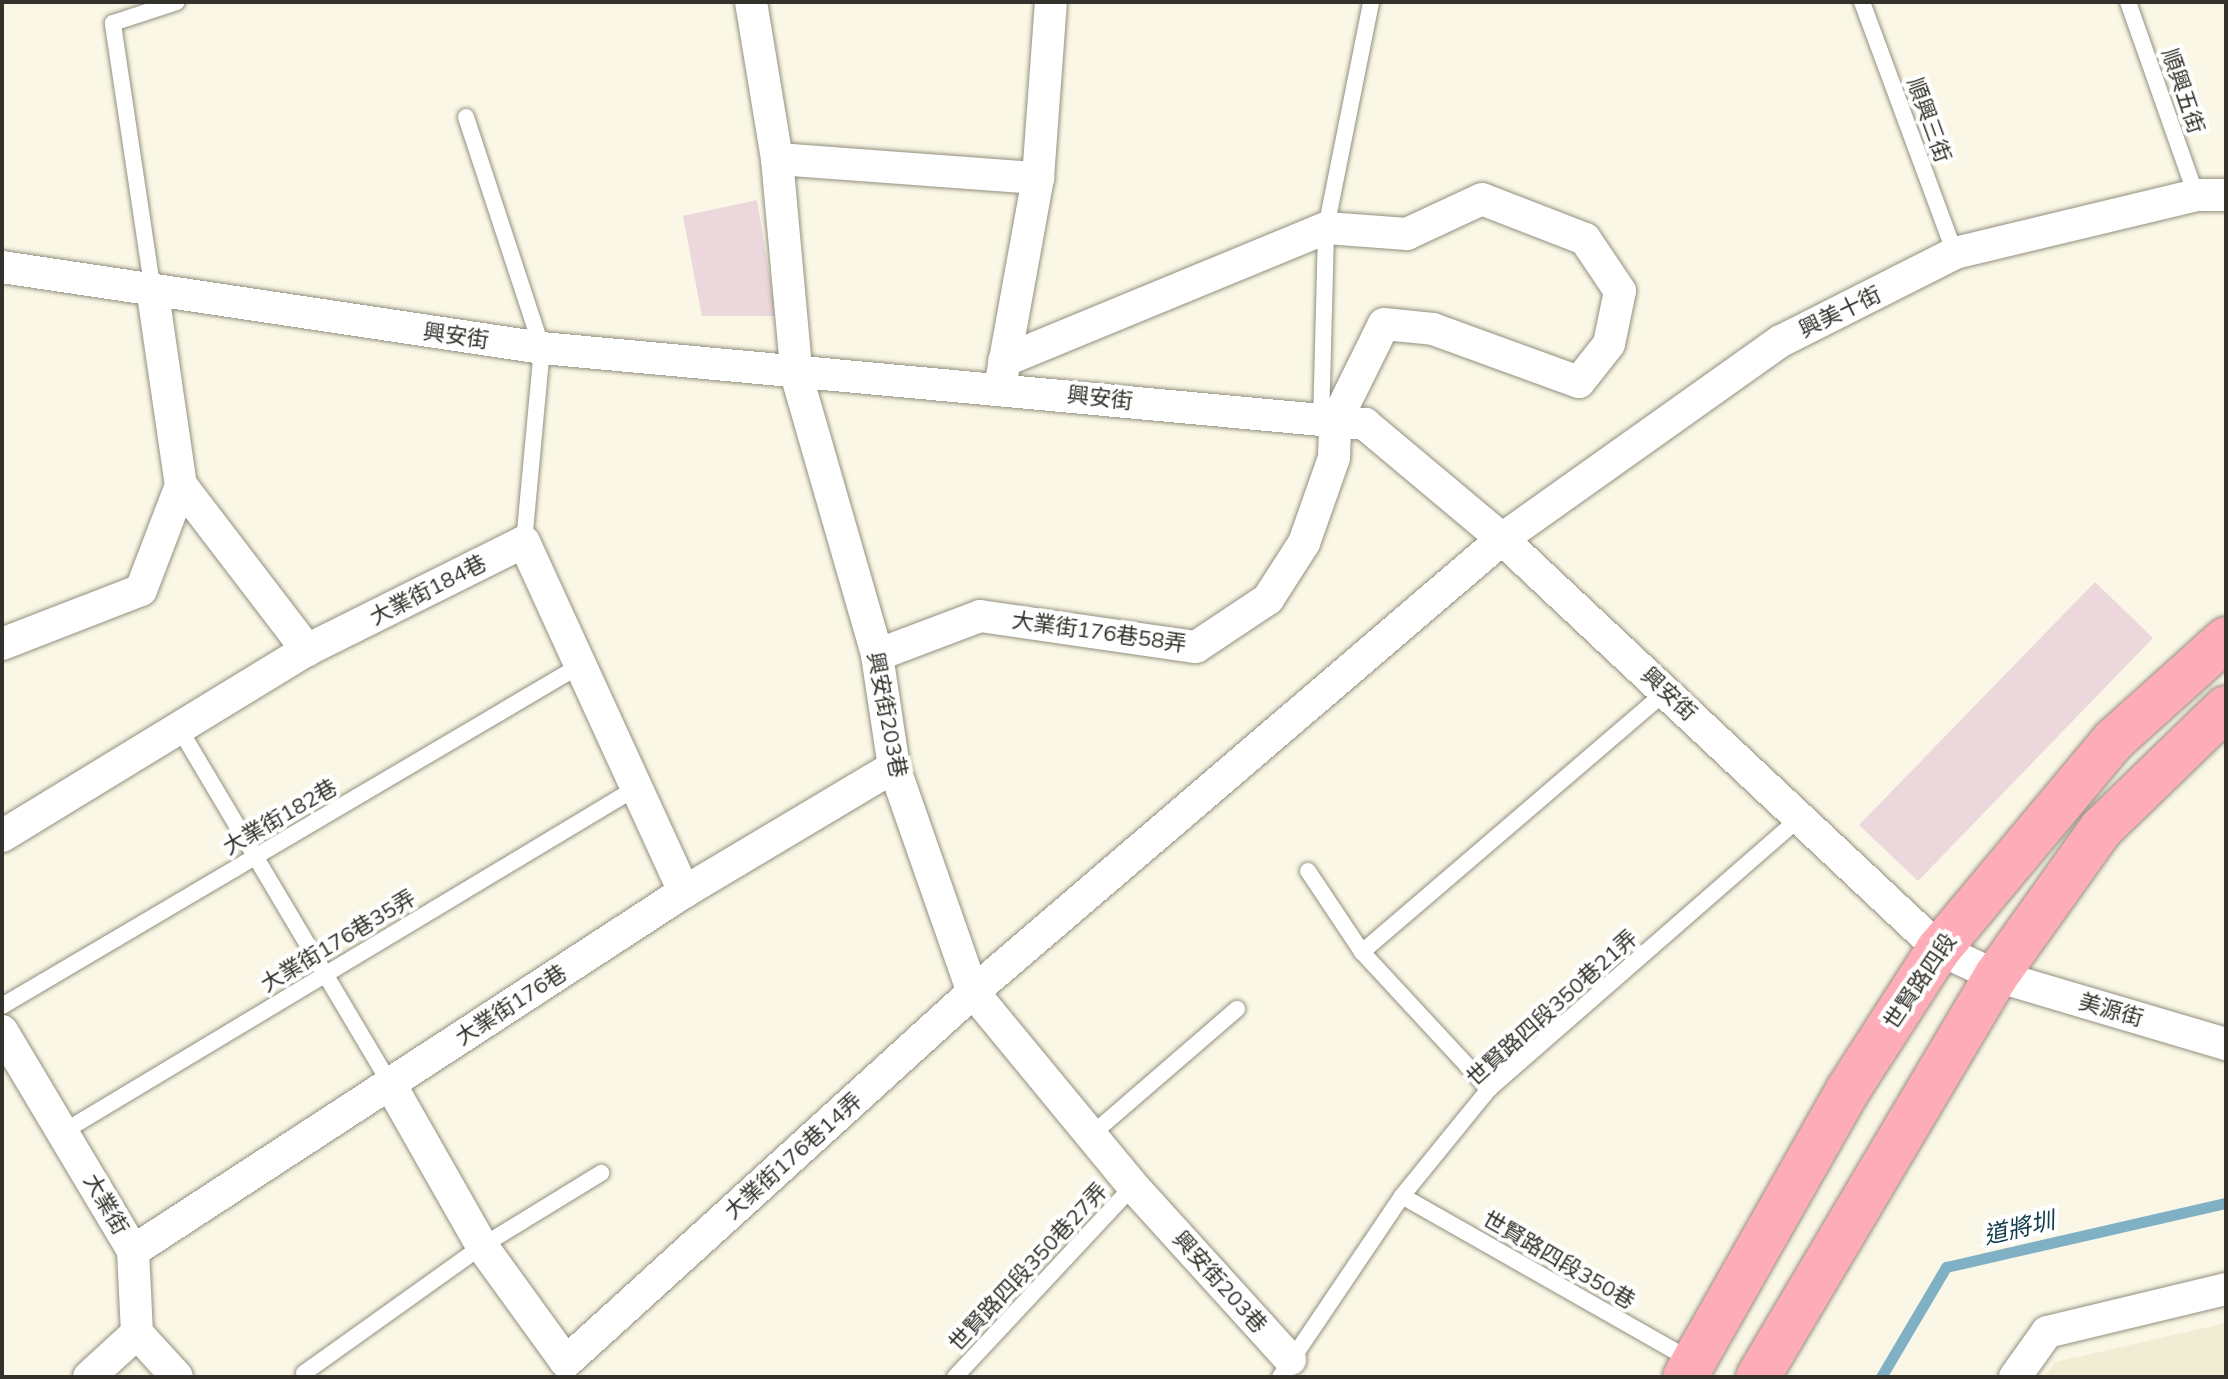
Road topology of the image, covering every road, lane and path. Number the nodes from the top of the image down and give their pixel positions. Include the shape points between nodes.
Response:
1 (177, 2) edge
2 (751, 2) edge
3 (1051, 2) edge
4 (1371, 2) edge
5 (1862, 2) edge
6 (2128, 2) edge
7 (466, 117) dead end
8 (777, 159) junction
9 (1038, 178) junction
10 (2211, 195) edge
11 (1326, 228) junction
12 (1955, 253) junction
13 (2, 267) edge
14 (153, 294) junction
15 (542, 348) junction
16 (1002, 374) junction
17 (797, 377) junction
18 (1328, 423) junction
19 (181, 485) junction
20 (1502, 539) junction
21 (524, 542) junction
22 (2226, 639) edge
23 (2, 644) edge
24 (307, 650) junction
25 (877, 655) junction
26 (579, 666) junction
27 (1666, 691) junction
28 (2226, 708) edge
29 (179, 728) junction
30 (1275, 739) joint
31 (894, 767) junction
32 (636, 788) junction
33 (1801, 817) junction
34 (2, 836) edge
35 (254, 858) junction
36 (1308, 871) dead end
37 (684, 892) junction
38 (1939, 949) junction
39 (1362, 952) junction
40 (323, 975) junction
41 (1996, 976) junction
42 (973, 992) junction
43 (2, 1006) edge
44 (1237, 1009) dead end
45 (2, 1031) edge
46 (2226, 1044) edge
47 (390, 1084) junction
48 (1489, 1089) junction
49 (63, 1132) junction
50 (1091, 1135) junction
51 (601, 1173) dead end
52 (1133, 1186) junction
53 (1402, 1196) junction
54 (482, 1246) junction
55 (133, 1251) junction
56 (2226, 1289) edge
57 (137, 1333) junction
58 (1285, 1368) edge
59 (559, 1370) edge
60 (1690, 1370) edge
61 (304, 1373) dead end
62 (89, 1377) edge
63 (177, 1377) edge
64 (955, 1377) edge
65 (1758, 1377) edge
66 (2015, 1377) edge

1 - 14 lane via 113,23
2 - 8 street, 興安街203巷
3 - 9 street
4 - 11 lane
5 - 12 lane, 順興三街
6 - 10 lane, 順興五街
7 - 15 lane
8 - 9 street
8 - 17 street, 興安街203巷
9 - 16 street
10 - 12 street, 興美十街
11 - 16 street
11 - 18 lane
11 - 18 street via 1407,234 1482,199 1585,239 1620,291 1609,344 1579,382 1433,329 1384,324
12 - 20 street, 興美十街 via 1781,341
13 - 14 street, 興安街
14 - 15 street, 興安街
14 - 19 street
15 - 17 street, 興安街
15 - 21 lane
16 - 17 street, 興安街
16 - 18 street, 興安街
17 - 25 street, 興安街203巷
18 - 20 street, 興安街 via 1365,424
18 - 25 street, 大業街176巷58弄 via 1334,458 1304,543 1268,599 1196,647 980,616
19 - 23 street via 141,590
19 - 24 street
20 - 27 street, 興安街
20 - 30 street, 興美十街
21 - 24 street, 大業街184巷
21 - 26 street
22 - 38 main road, 世賢路四段 via 2114,740
24 - 29 street, 大業街184巷
25 - 31 street, 興安街203巷
26 - 32 street
26 - 35 lane, 大業街182巷
27 - 33 street, 興安街
27 - 39 lane
28 - 41 main road via 2101,829
29 - 34 street, 大業街184巷
29 - 35 lane
30 - 42 street, 大業街176巷14弄
31 - 37 street, 大業街176巷
31 - 42 street, 興安街203巷
32 - 37 street
32 - 40 lane, 大業街176巷35弄
33 - 38 street, 興安街
33 - 48 lane, 世賢路四段350巷21弄
35 - 40 lane
35 - 43 lane, 大業街182巷
36 - 39 lane
37 - 47 street, 大業街176巷
38 - 41 street, 興安街
38 - 60 main road, 世賢路四段 via 1848,1090
39 - 48 lane
40 - 47 lane
40 - 49 lane, 大業街176巷35弄
41 - 46 street, 美源街
41 - 65 main road
42 - 50 street, 興安街203巷
42 - 59 street, 大業街176巷14弄
44 - 50 lane
45 - 49 street, 大業街
47 - 54 street, 大業街176巷14弄
47 - 55 street, 大業街176巷
48 - 53 lane, 世賢路四段350巷21弄
49 - 55 street, 大業街
50 - 52 street, 興安街203巷
51 - 54 lane
52 - 58 street, 興安街203巷
52 - 64 lane, 世賢路四段350巷27弄
53 - 58 lane, 世賢路四段350巷21弄
53 - 60 lane, 世賢路四段350巷
54 - 59 street, 大業街176巷14弄
54 - 61 lane
55 - 57 street, 大業街
56 - 66 street via 2047,1332
57 - 62 street
57 - 63 street

